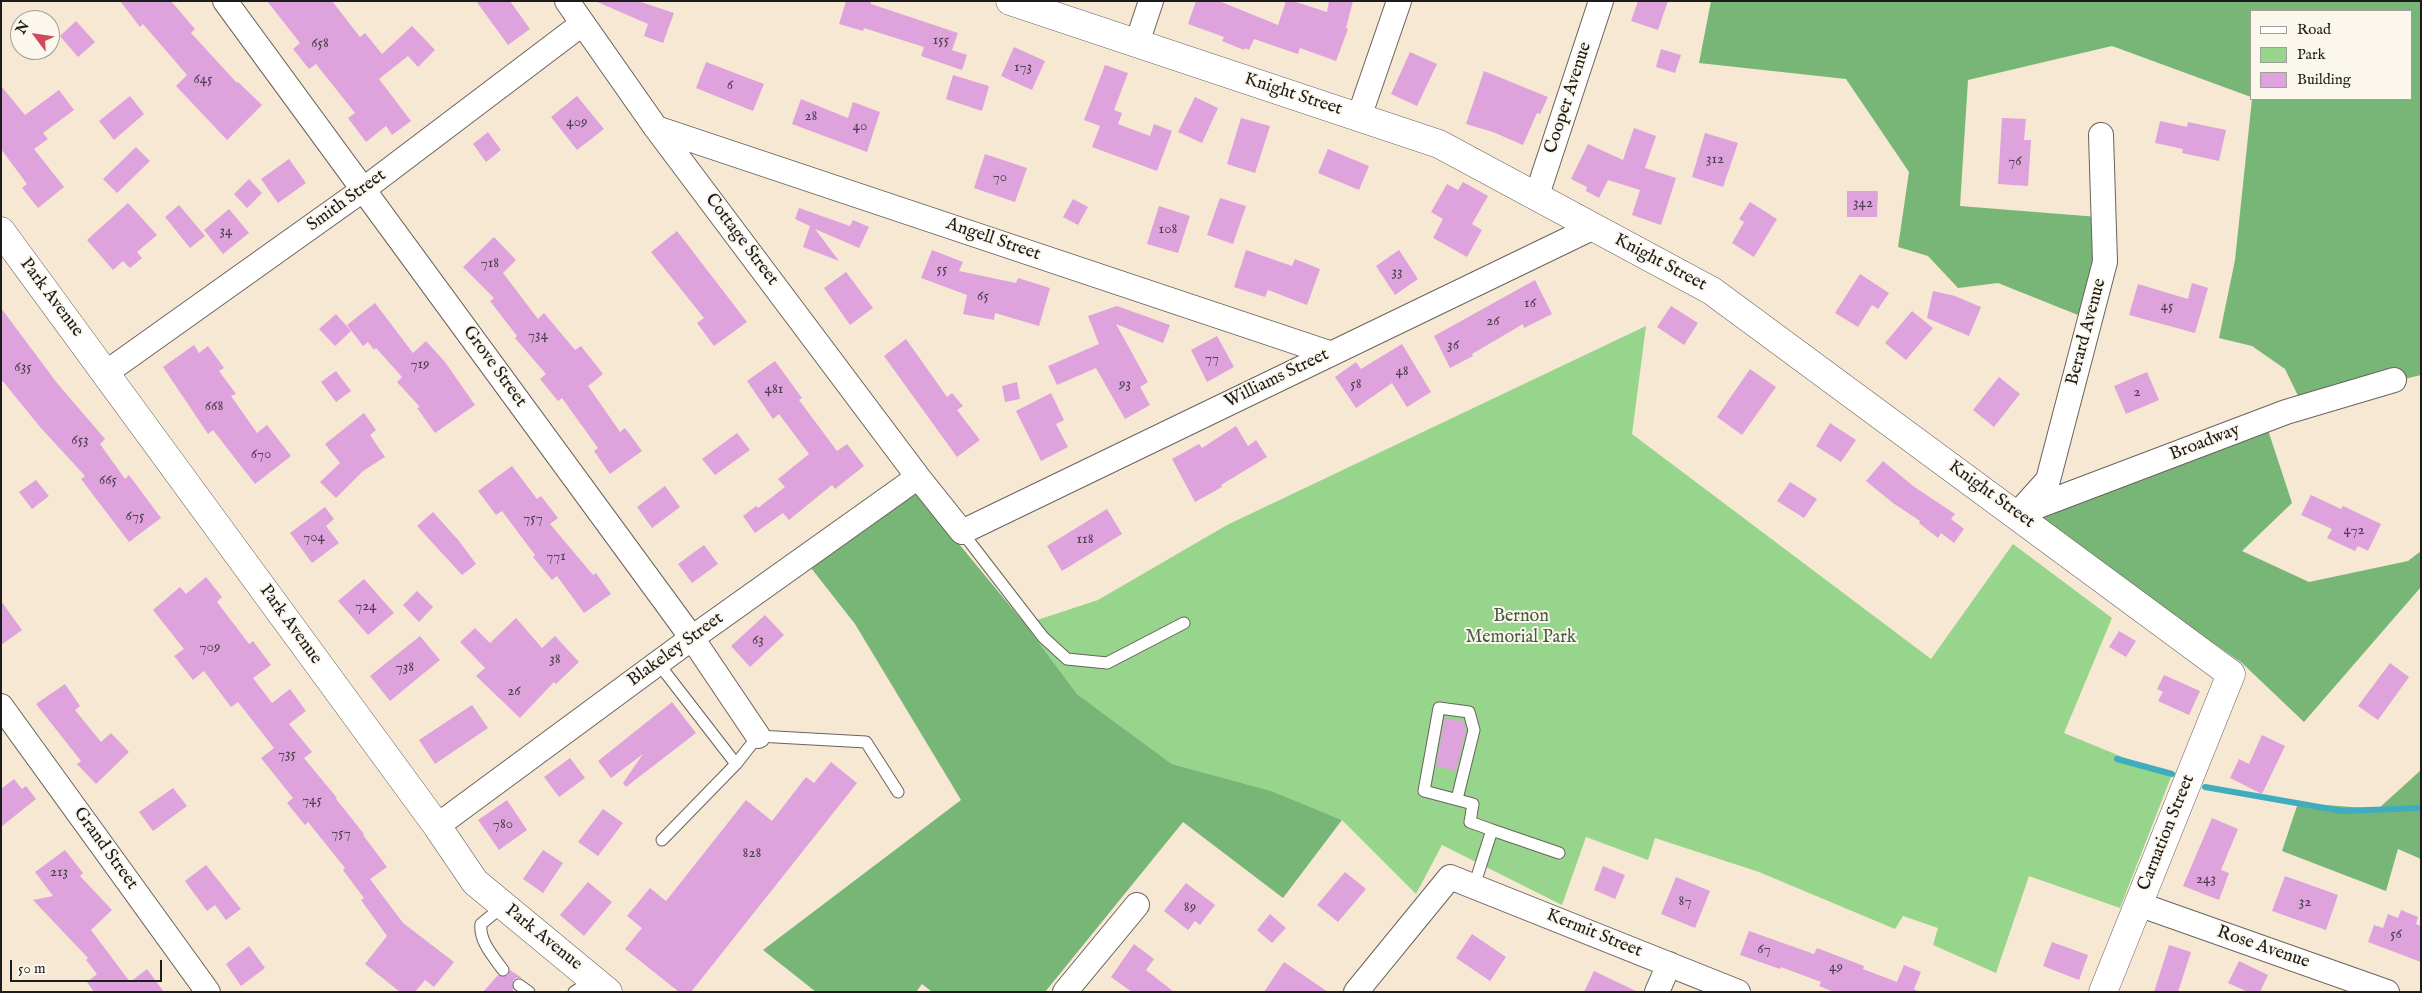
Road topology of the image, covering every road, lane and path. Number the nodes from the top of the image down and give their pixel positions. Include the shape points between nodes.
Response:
1 (225, 1) edge
2 (567, 1) edge
3 (1010, 1) edge
4 (1150, 1) edge
5 (1399, 1) edge
6 (1601, 1) edge
7 (582, 24) junction
8 (1137, 43) junction
9 (1359, 117) junction
10 (656, 128) junction
11 (2101, 135) dead end
12 (364, 189) junction
13 (1537, 195) junction
14 (1594, 227) junction
15 (1, 230) edge
16 (1329, 353) junction
17 (106, 372) junction
18 (2394, 380) dead end
19 (918, 477) junction
20 (2017, 514) junction
21 (962, 532) junction
22 (1184, 623) dead end
23 (692, 638) junction
24 (658, 663) junction
25 (2231, 674) joint
26 (1, 706) edge
27 (758, 736) junction
28 (736, 764) junction
29 (898, 792) dead end
30 (1458, 800) junction
31 (437, 826) junction
32 (1492, 830) junction
33 (662, 840) dead end
34 (1559, 853) dead end
35 (1474, 886) junction
36 (2138, 904) junction
37 (1137, 905) dead end
38 (504, 906) junction
39 (1669, 964) junction
40 (503, 970) dead end
41 (592, 987) edge
42 (1069, 990) edge
43 (208, 992) edge
44 (1356, 992) edge
45 (1657, 992) edge
46 (1738, 992) edge
47 (2104, 992) edge
48 (2387, 992) edge

1 - 12 street, Grove Street
2 - 7 street, Cottage Street
3 - 8 street, Knight Street
4 - 8 street
5 - 9 street
6 - 13 street, Cooper Avenue
7 - 10 street, Cottage Street
7 - 12 street, Smith Street
8 - 9 street, Knight Street
9 - 13 street, Knight Street via 1440,144
10 - 16 street, Angell Street
10 - 19 street, Cottage Street
11 - 20 street, Berard Avenue via 2105,262 2048,480
12 - 17 street, Smith Street
12 - 23 street, Grove Street
13 - 14 street, Knight Street
14 - 16 street, Williams Street
14 - 20 street, Knight Street via 1712,290
15 - 17 street, Park Avenue
16 - 21 street, Williams Street
17 - 31 street, Park Avenue
18 - 20 street, Broadway via 2286,412
19 - 21 street, Cottage Street
19 - 23 street, Blakeley Street
20 - 25 street, Knight Street
21 - 22 lane via 1043,637 1067,659 1107,663
23 - 24 street, Blakeley Street
23 - 27 street, Grove Street
24 - 28 lane
24 - 31 street, Blakeley Street
25 - 36 street, Carnation Street
26 - 43 street, Grand Street
27 - 28 lane
27 - 29 lane via 866,742
28 - 33 lane
30 - 30 lane via 1424,791 1439,708 1469,712 1474,730
30 - 32 lane via 1472,804 1470,822
31 - 38 street, Park Avenue via 475,882
32 - 34 lane
32 - 35 lane
35 - 39 street, Kermit Street
35 - 44 street, Kermit Street via 1450,876
36 - 47 street, Carnation Street
36 - 48 street, Rose Avenue
37 - 42 street
38 - 40 lane via 481,924 480,931
38 - 41 street, Park Avenue
39 - 45 street
39 - 46 street, Kermit Street

